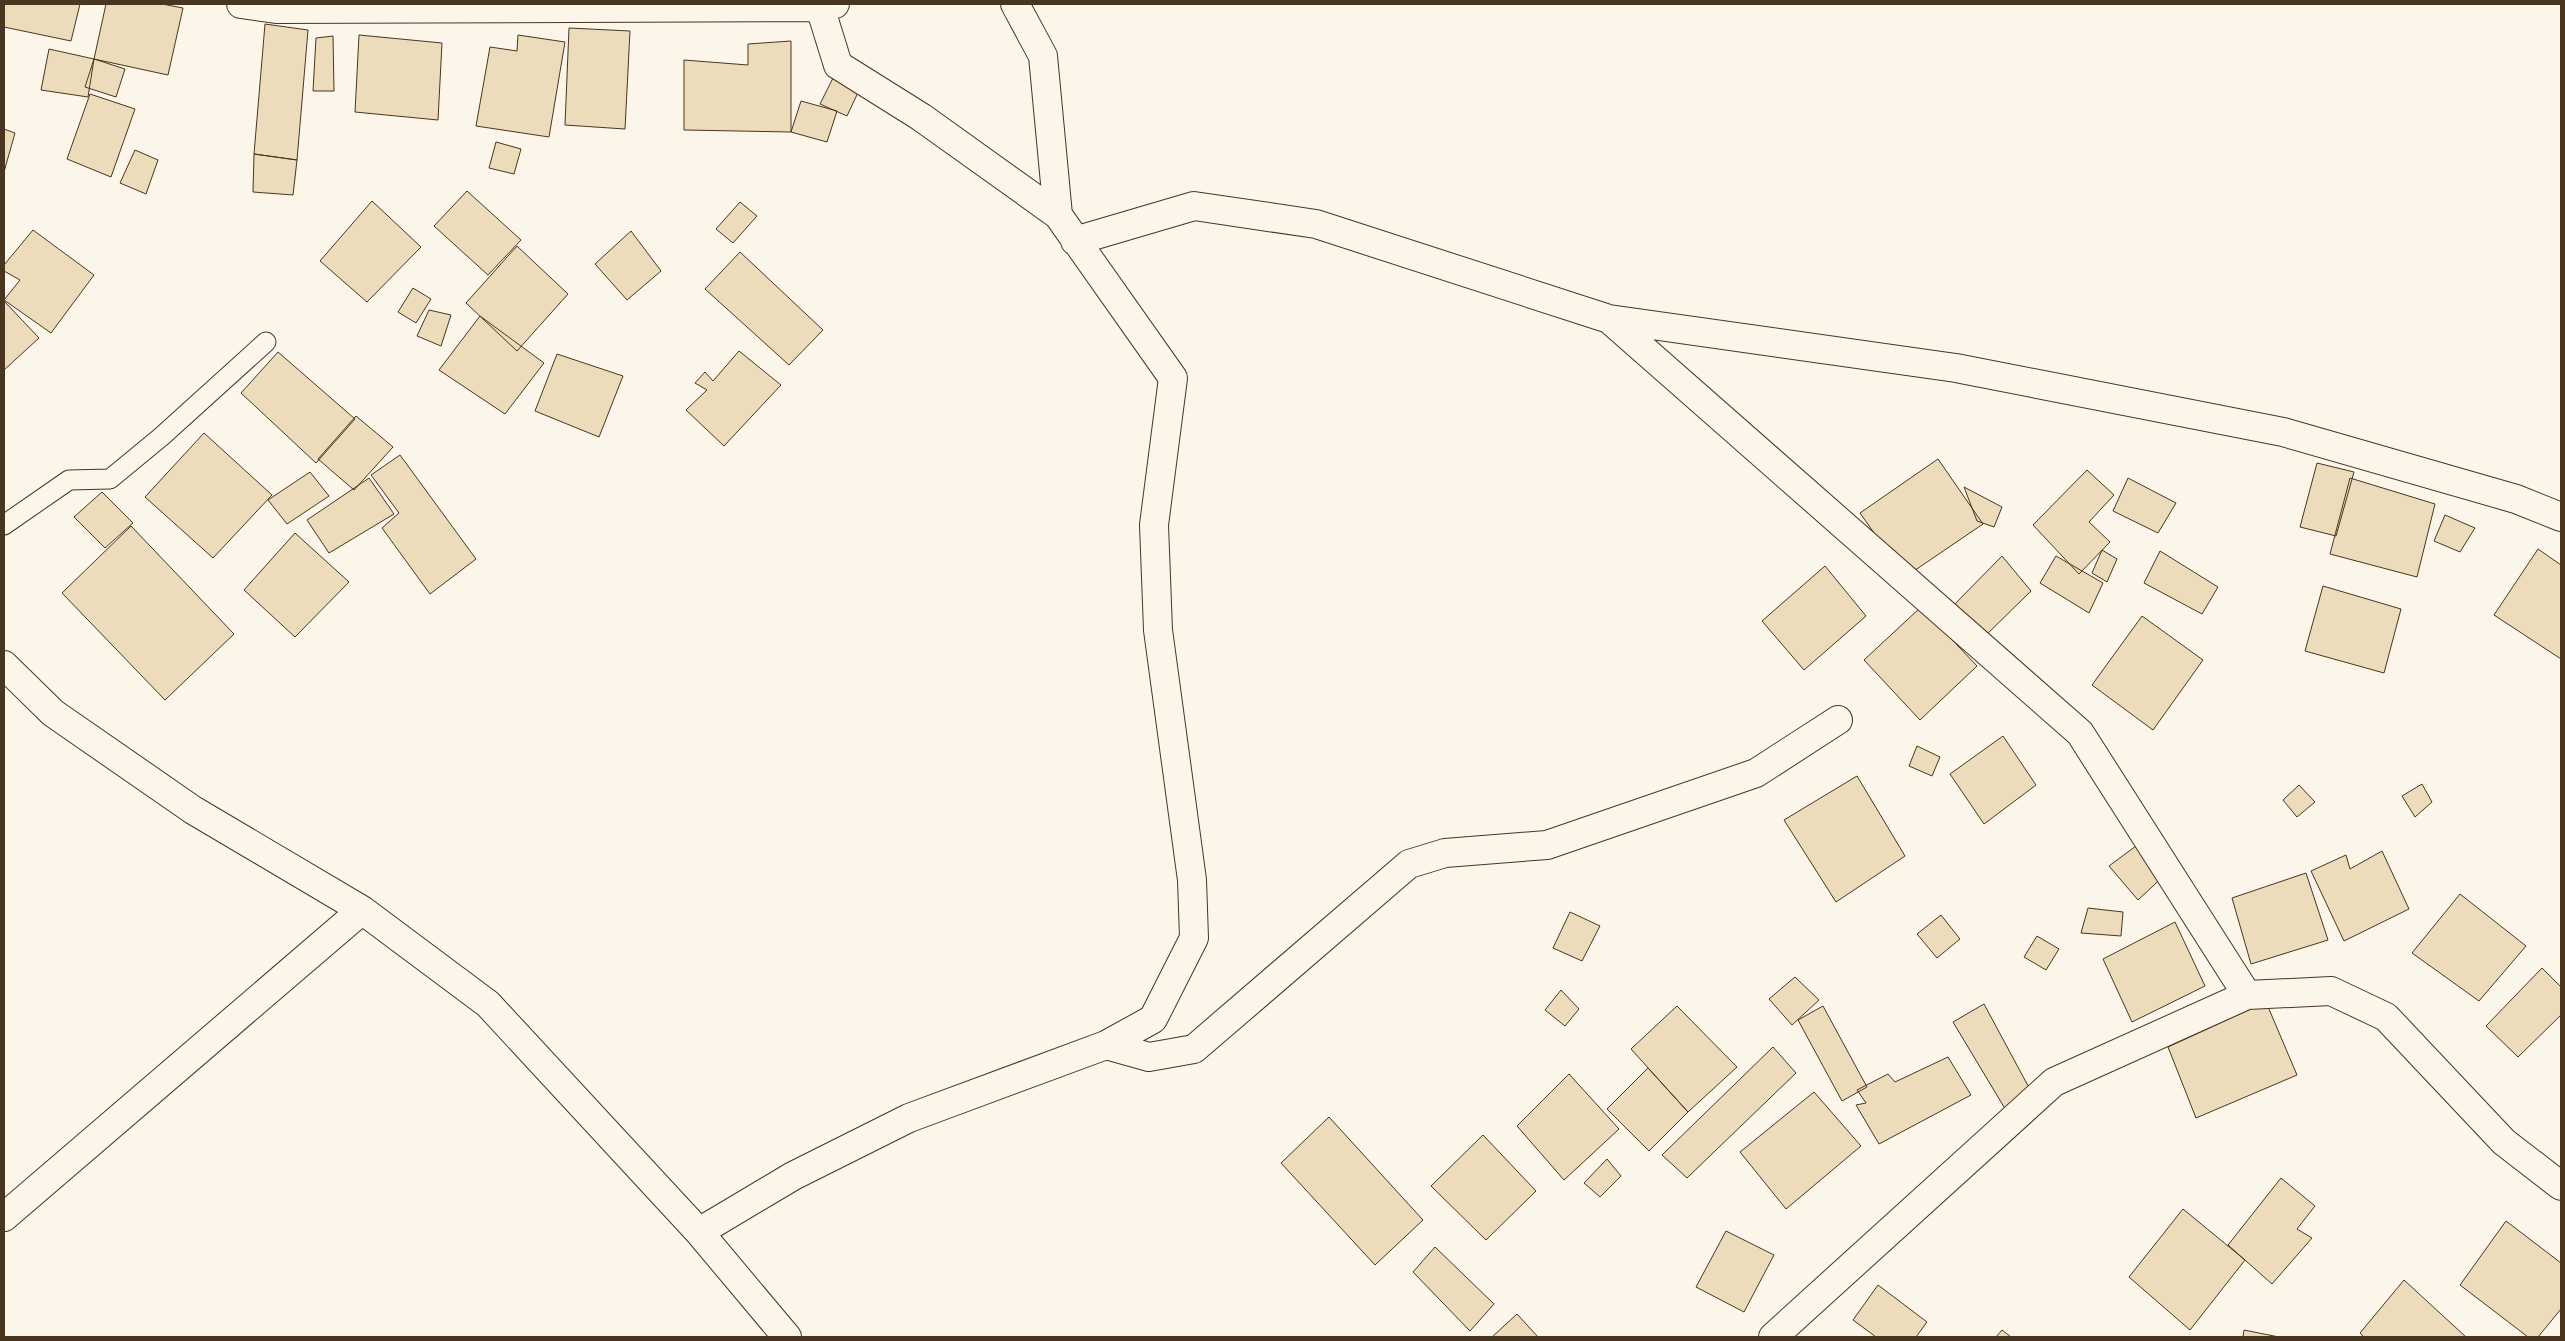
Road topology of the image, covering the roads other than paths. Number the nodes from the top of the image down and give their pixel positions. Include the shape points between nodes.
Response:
1 (241, 4) edge
2 (1015, 4) edge
3 (827, 5) edge
4 (1058, 216) junction
5 (1075, 241) junction
6 (1609, 319) junction
7 (266, 342) dead end
8 (2561, 517) edge
9 (4, 524) edge
10 (4, 665) edge
11 (1838, 720) dead end
12 (362, 910) junction
13 (2247, 994) junction
14 (1106, 1045) junction
15 (2561, 1186) edge
16 (4, 1217) edge
17 (699, 1232) junction
18 (787, 1337) edge
19 (1773, 1337) edge

1 - 3 street via 276,9
2 - 4 street via 1043,56
3 - 4 street via 838,65 921,117
4 - 5 street
5 - 6 street via 1194,206 1316,224
5 - 14 street via 1173,378 1154,525 1158,630 1192,880 1194,938 1153,1019
6 - 8 street via 1956,368 2283,432 2516,499
6 - 13 street via 2080,733
7 - 9 lane via 110,479 69,480
10 - 12 street via 53,713 193,810
11 - 14 street via 1756,773 1546,846 1445,853 1409,864 1194,1049 1149,1057
12 - 16 street
12 - 17 street via 488,1004
13 - 15 street via 2331,991 2386,1017 2504,1142
13 - 19 street via 2054,1082
14 - 17 street via 909,1118 793,1176
17 - 18 street

